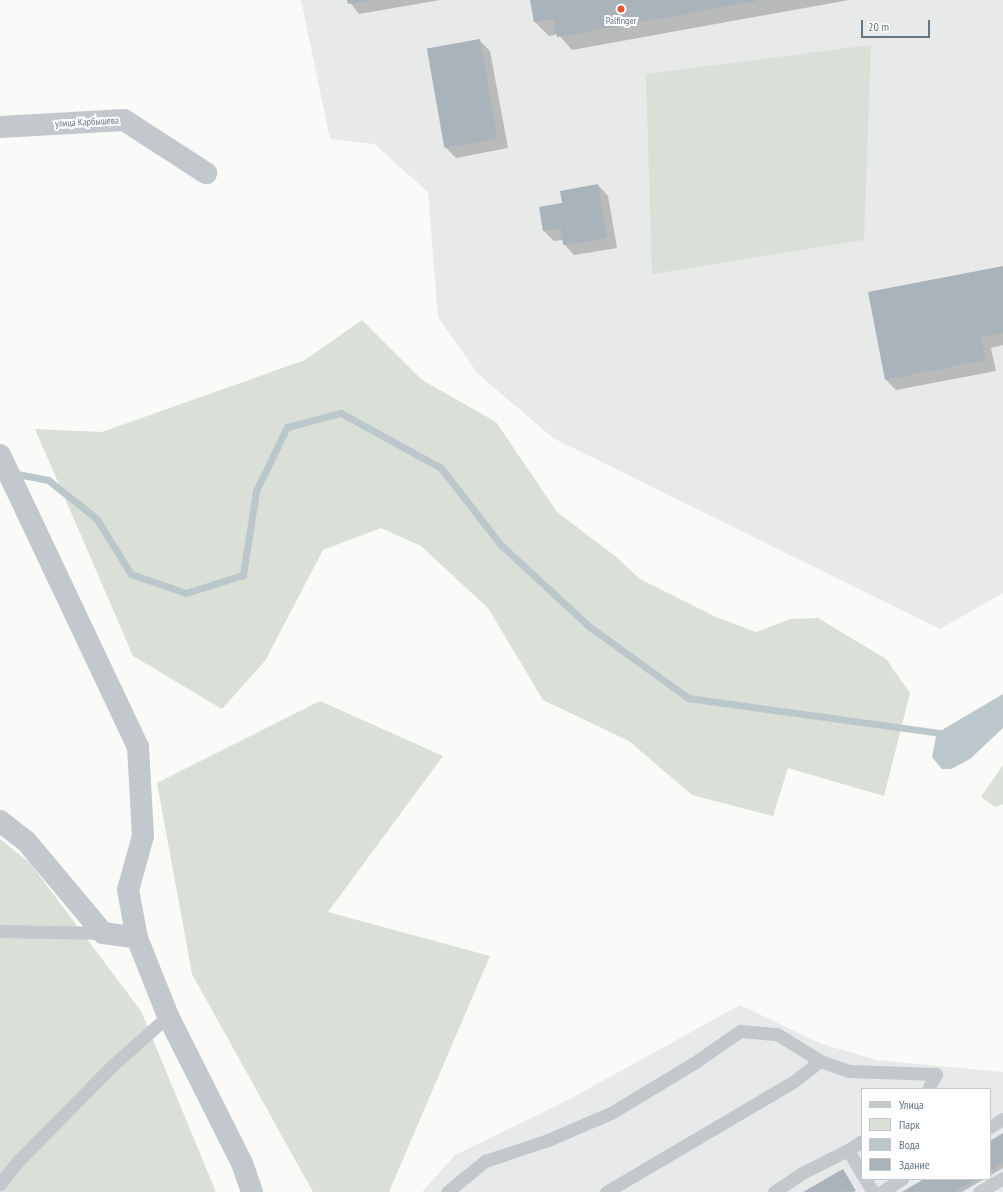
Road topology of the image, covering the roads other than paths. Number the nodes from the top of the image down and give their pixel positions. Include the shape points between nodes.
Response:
1 (0, 127) edge
2 (206, 173) dead end
3 (0, 455) edge
4 (0, 821) edge
5 (0, 932) edge
6 (103, 933) junction
7 (137, 938) junction
8 (168, 1016) junction
9 (820, 1061) junction
10 (929, 1088) edge
11 (1003, 1119) edge
12 (991, 1126) edge
13 (861, 1142) edge
14 (848, 1150) junction
15 (861, 1172) edge
16 (1003, 1178) edge
17 (866, 1180) edge
18 (900, 1180) edge
19 (0, 1184) edge
20 (252, 1192) edge
21 (447, 1192) edge
22 (606, 1192) edge
23 (774, 1192) edge
24 (873, 1192) edge
25 (881, 1192) edge
26 (979, 1192) edge

1 - 2 street, улица Карбышева via 124,120
3 - 7 street via 138,747 143,836 128,890
4 - 6 street via 26,840
5 - 6 lane
6 - 7 street
7 - 8 street
8 - 19 lane via 107,1071 19,1160
8 - 20 street via 242,1163
9 - 10 lane via 850,1070 936,1074
9 - 21 lane via 778,1034 740,1031 694,1063 611,1113 548,1140 485,1161
9 - 22 lane via 793,1082
11 - 12 lane
13 - 14 lane
14 - 15 lane
14 - 23 lane via 804,1172
16 - 26 lane
17 - 24 lane
18 - 25 lane

